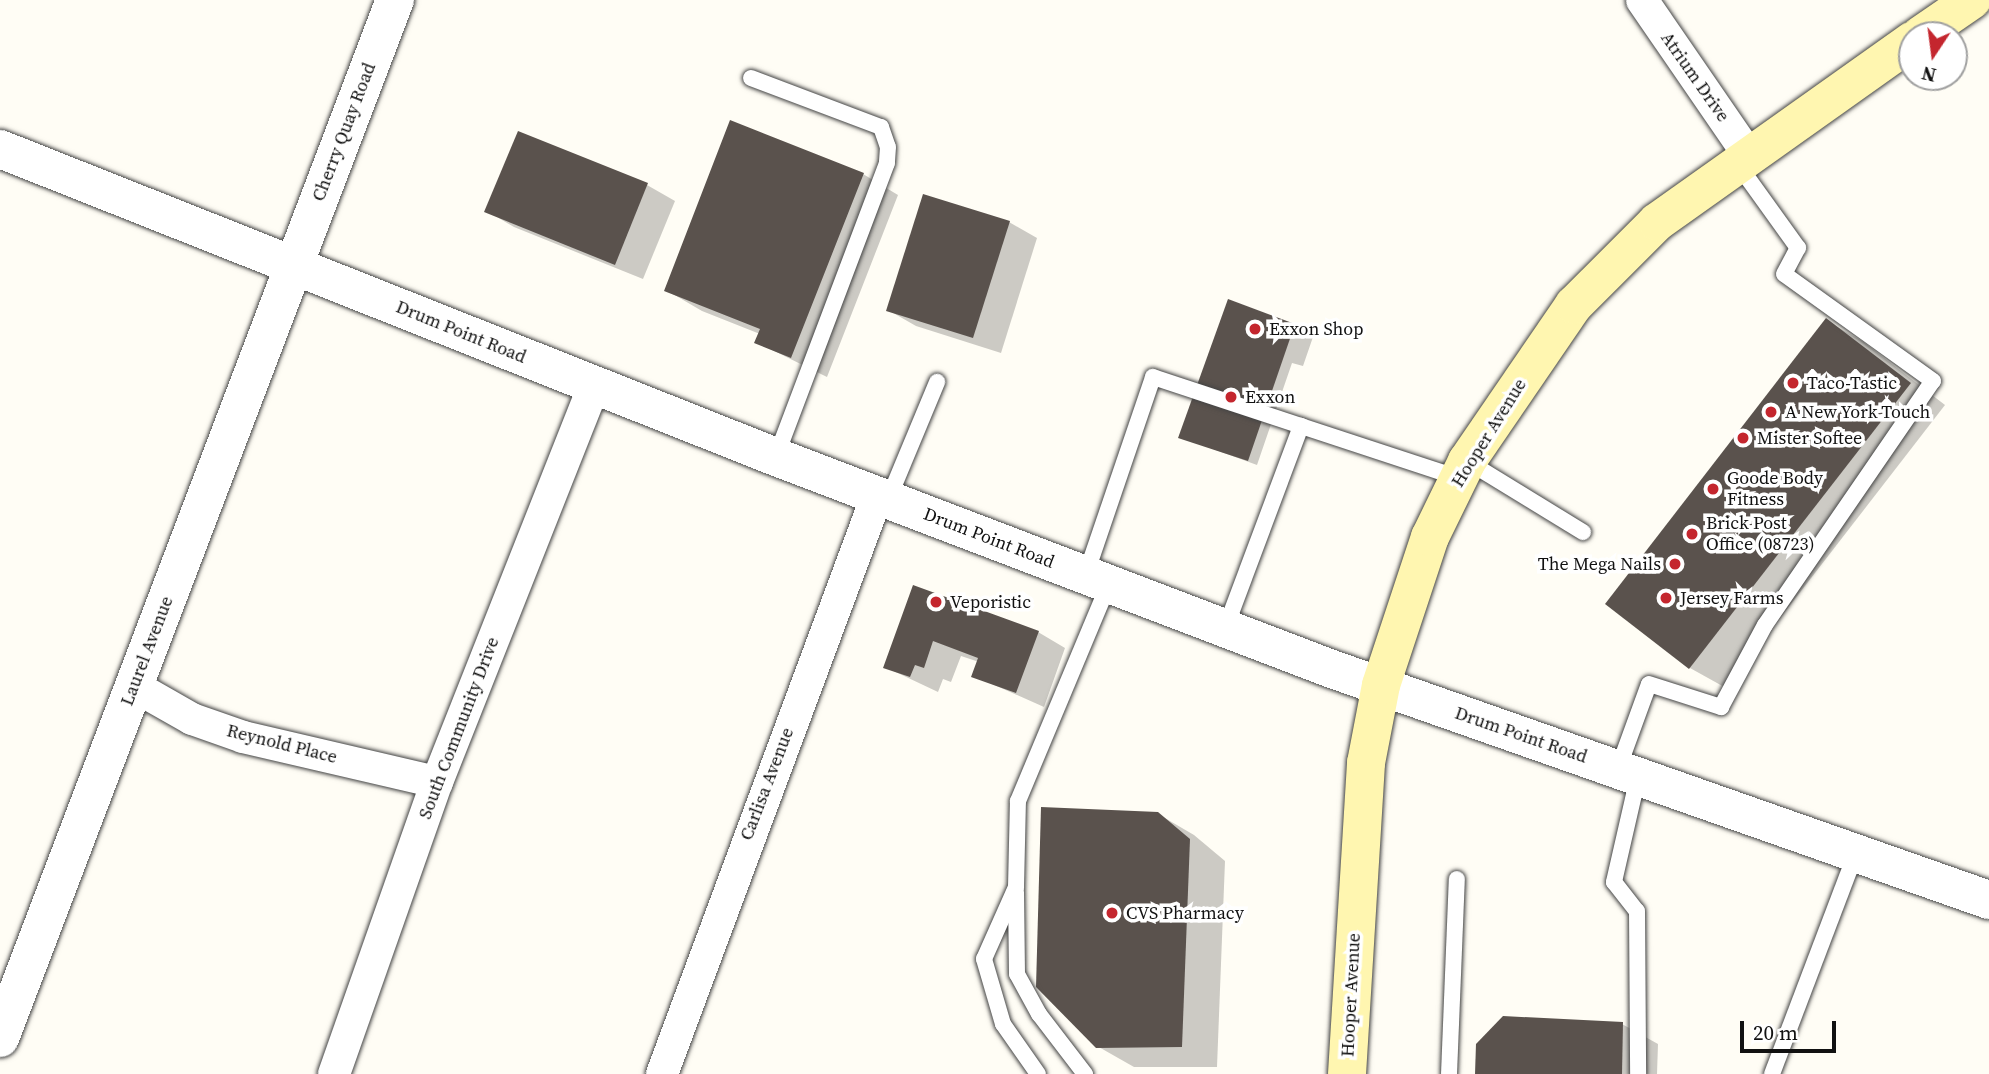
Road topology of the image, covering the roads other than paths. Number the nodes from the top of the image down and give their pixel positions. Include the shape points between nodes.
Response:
1 (395, 0) edge
2 (1642, 0) edge
3 (1972, 0) edge
4 (1941, 21) edge
5 (1898, 51) edge
6 (751, 78) dead end
7 (0, 149) edge
8 (1743, 158) junction
9 (293, 264) junction
10 (937, 382) dead end
11 (594, 385) junction
12 (1301, 426) junction
13 (776, 457) junction
14 (1463, 470) junction
15 (883, 498) junction
16 (1583, 532) dead end
17 (1098, 579) junction
18 (1226, 627) junction
19 (1381, 685) junction
20 (134, 686) junction
21 (1628, 773) junction
22 (437, 782) junction
23 (1856, 853) junction
24 (1457, 879) dead end
25 (1016, 887) junction
26 (1989, 900) edge
27 (0, 1038) edge
28 (334, 1074) edge
29 (662, 1074) edge
30 (1038, 1074) edge
31 (1086, 1074) edge
32 (1347, 1074) edge
33 (1449, 1074) edge
34 (1638, 1074) edge
35 (1772, 1074) edge

1 - 9 street, Cherry Quay Road
2 - 8 street, Atrium Drive
3 - 4 main road
5 - 8 main road, Hooper Avenue
6 - 13 lane via 881,127 888,147 887,163
7 - 9 street, Drum Point Road
8 - 14 main road, Hooper Avenue via 1657,222 1574,305
8 - 21 lane via 1798,247 1783,274 1933,381 1765,625 1721,707 1648,684
9 - 11 street, Drum Point Road
9 - 20 street, Laurel Avenue
10 - 15 lane
11 - 13 street, Drum Point Road
11 - 22 street, South Community Drive
12 - 14 lane
12 - 17 lane via 1153,377
12 - 18 lane
13 - 15 street, Drum Point Road
14 - 16 lane
14 - 19 main road, Hooper Avenue via 1430,537
15 - 17 street, Drum Point Road
15 - 29 street, Carlisa Avenue
17 - 18 street, Drum Point Road
17 - 25 lane via 1018,801
18 - 19 street, Drum Point Road
19 - 21 street, Drum Point Road
19 - 32 main road, Hooper Avenue via 1366,763
20 - 22 street, Reynold Place via 192,719 243,737
20 - 27 street, Laurel Avenue
21 - 23 street, Drum Point Road
21 - 34 lane via 1614,882 1637,911
22 - 28 street, South Community Drive
23 - 26 street, Drum Point Road
23 - 35 lane
24 - 33 lane
25 - 30 lane via 984,959 1003,1024
25 - 31 lane via 1017,974 1039,1014

